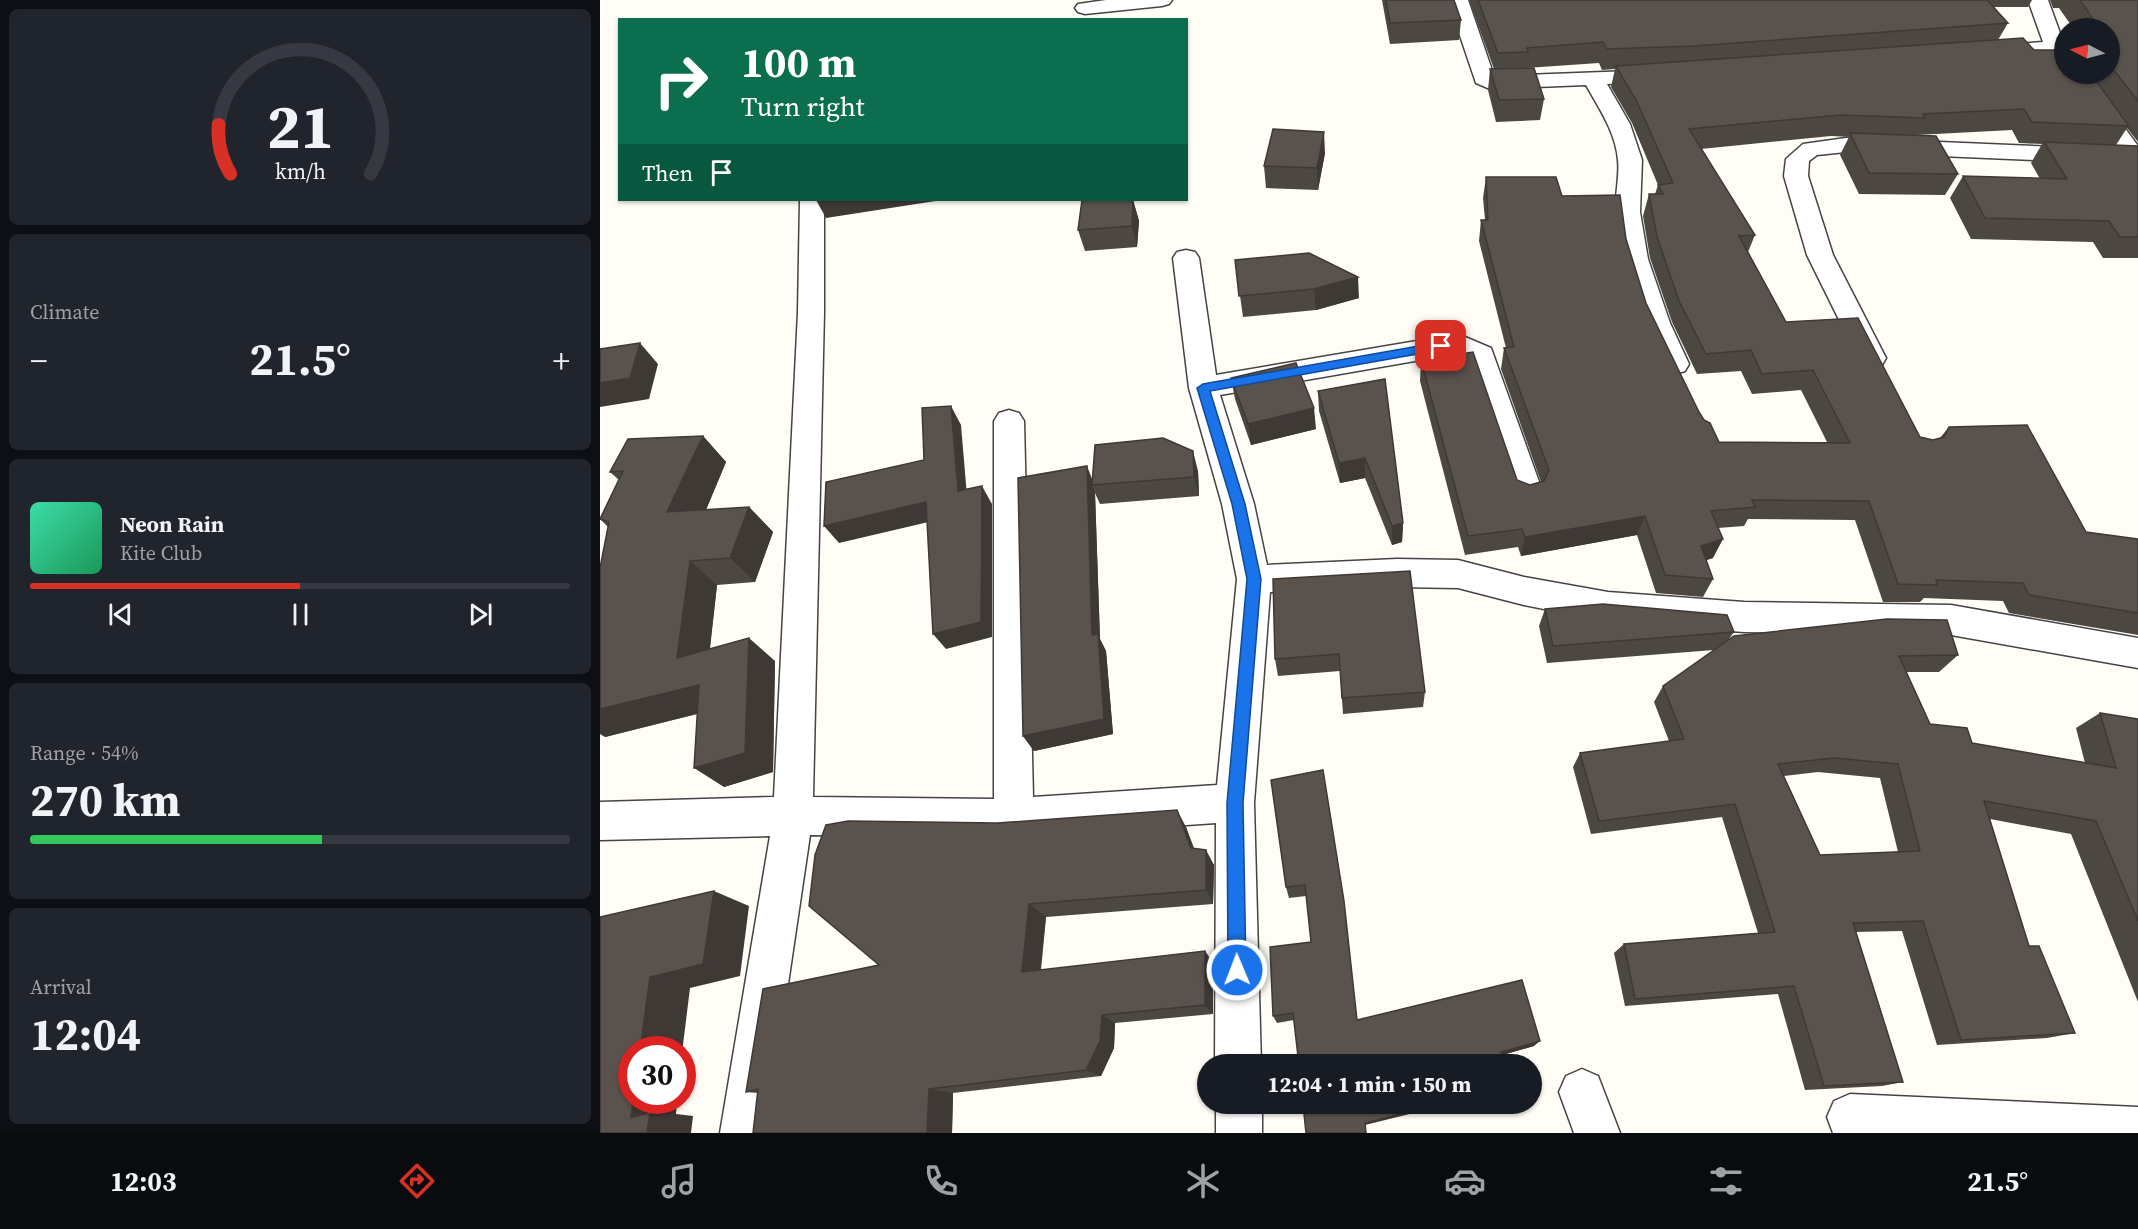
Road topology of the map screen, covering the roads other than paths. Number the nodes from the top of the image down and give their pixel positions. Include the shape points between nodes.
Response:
1 (1162, 0) edge
2 (1458, 0) edge
3 (2038, 0) edge
4 (1085, 9) dead end
5 (2054, 39) edge
6 (1972, 53) edge
7 (2054, 53) edge
8 (1676, 76) edge
9 (1593, 79) junction
10 (2082, 84) edge
11 (2136, 160) edge
12 (812, 201) edge
13 (1186, 258) dead end
14 (1882, 379) edge
15 (1203, 388) junction
16 (1686, 388) edge
17 (1009, 421) dead end
18 (1526, 490) edge
19 (1254, 579) junction
20 (2138, 653) edge
21 (1235, 803) junction
22 (793, 816) junction
23 (1014, 818) junction
24 (600, 821) edge
25 (1238, 1054) edge
26 (1239, 1114) edge
27 (1850, 1117) dead end
28 (2138, 1130) edge
29 (743, 1133) edge
30 (1239, 1133) edge

1 - 4 street
2 - 9 street via 1483,79 1501,84
3 - 5 street
6 - 7 street
8 - 9 street
9 - 16 street via 1619,124 1630,160 1628,212 1635,259 1656,323
10 - 11 street
11 - 14 street via 1846,145 1811,149 1798,159 1796,176 1820,255
12 - 22 street
13 - 15 street
15 - 18 street via 1458,344 1481,355
15 - 19 street via 1238,504
17 - 23 street
19 - 20 street via 1458,574 1608,607 1744,617 1951,620
19 - 21 street
21 - 23 street
21 - 25 street
22 - 23 street
22 - 24 street
22 - 29 street
26 - 30 street
27 - 28 street

